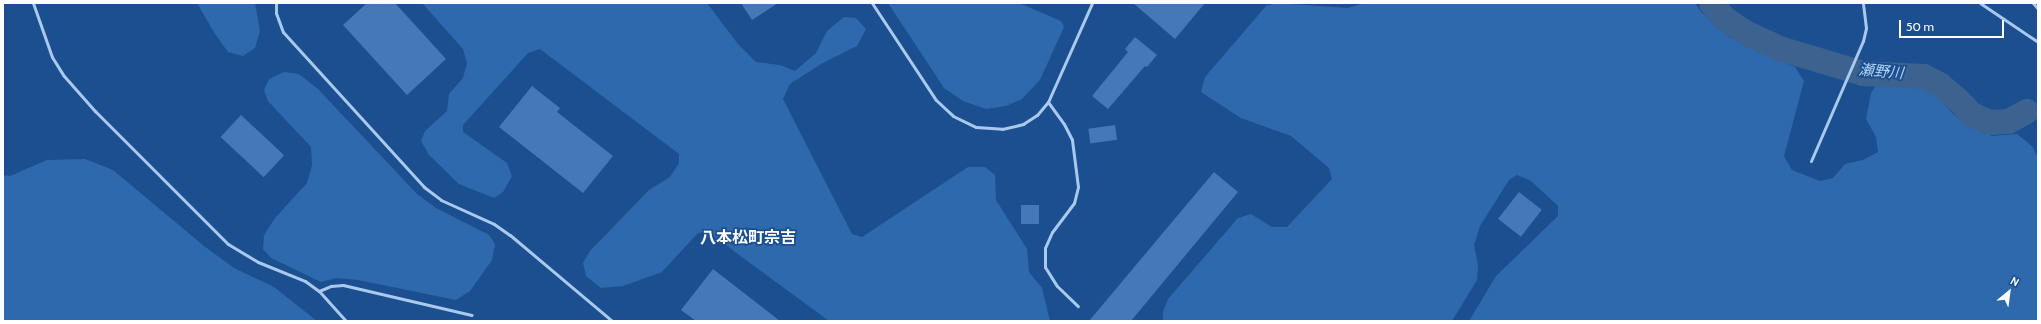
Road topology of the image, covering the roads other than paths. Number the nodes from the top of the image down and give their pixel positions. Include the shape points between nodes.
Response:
1 (33, 3) edge
2 (276, 3) edge
3 (872, 3) edge
4 (1092, 3) edge
5 (1863, 3) edge
6 (1980, 3) edge
7 (2033, 3) edge
8 (2038, 9) edge
9 (2038, 42) edge
10 (1048, 102) junction
11 (1811, 162) dead end
12 (319, 291) junction
13 (1078, 306) dead end
14 (472, 315) dead end
15 (346, 321) edge
16 (612, 321) edge

1 - 12 lane via 52,57 64,76 95,111 228,244 258,262 305,281
2 - 16 lane via 276,14 283,32 424,187 441,200 494,224 510,235
3 - 10 lane via 936,100 953,116 976,127 1002,129 1023,124 1037,115
4 - 10 lane
5 - 11 lane via 1866,28 1863,40
6 - 9 lane
7 - 8 lane
10 - 13 lane via 1072,140 1078,187 1074,203 1052,232 1045,248 1045,267 1057,286
12 - 14 lane via 343,285
12 - 15 lane

